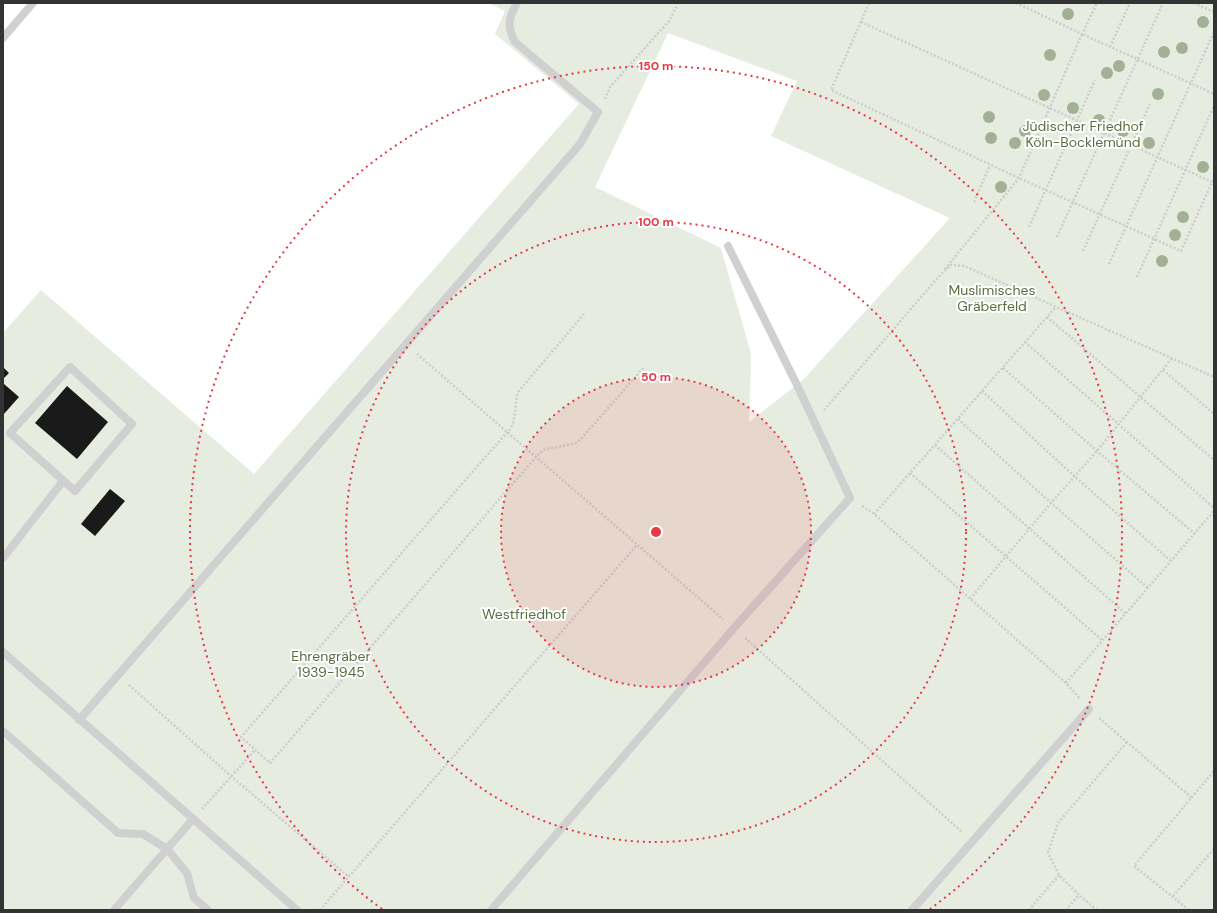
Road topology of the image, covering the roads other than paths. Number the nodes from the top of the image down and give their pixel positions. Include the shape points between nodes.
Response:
1 (33, 3) edge
2 (516, 3) edge
3 (3, 38) edge
4 (728, 246) dead end
5 (63, 481) junction
6 (3, 558) edge
7 (3, 652) edge
8 (1089, 709) road end
9 (79, 720) junction
10 (3, 731) edge
11 (193, 819) junction
12 (168, 849) junction
13 (114, 910) edge
14 (208, 910) edge
15 (297, 910) edge
16 (491, 910) edge
17 (912, 910) edge

1 - 3 lane
2 - 9 lane via 511,14 509,30 515,42 598,112 580,144
4 - 16 lane via 850,498 734,628
5 - 5 lane via 10,433 70,367 132,424 75,491
5 - 6 lane
7 - 9 lane
8 - 17 lane
9 - 11 lane
10 - 12 lane via 118,833 143,834
11 - 12 lane
11 - 15 lane
12 - 13 lane
12 - 14 lane via 187,873 194,898

